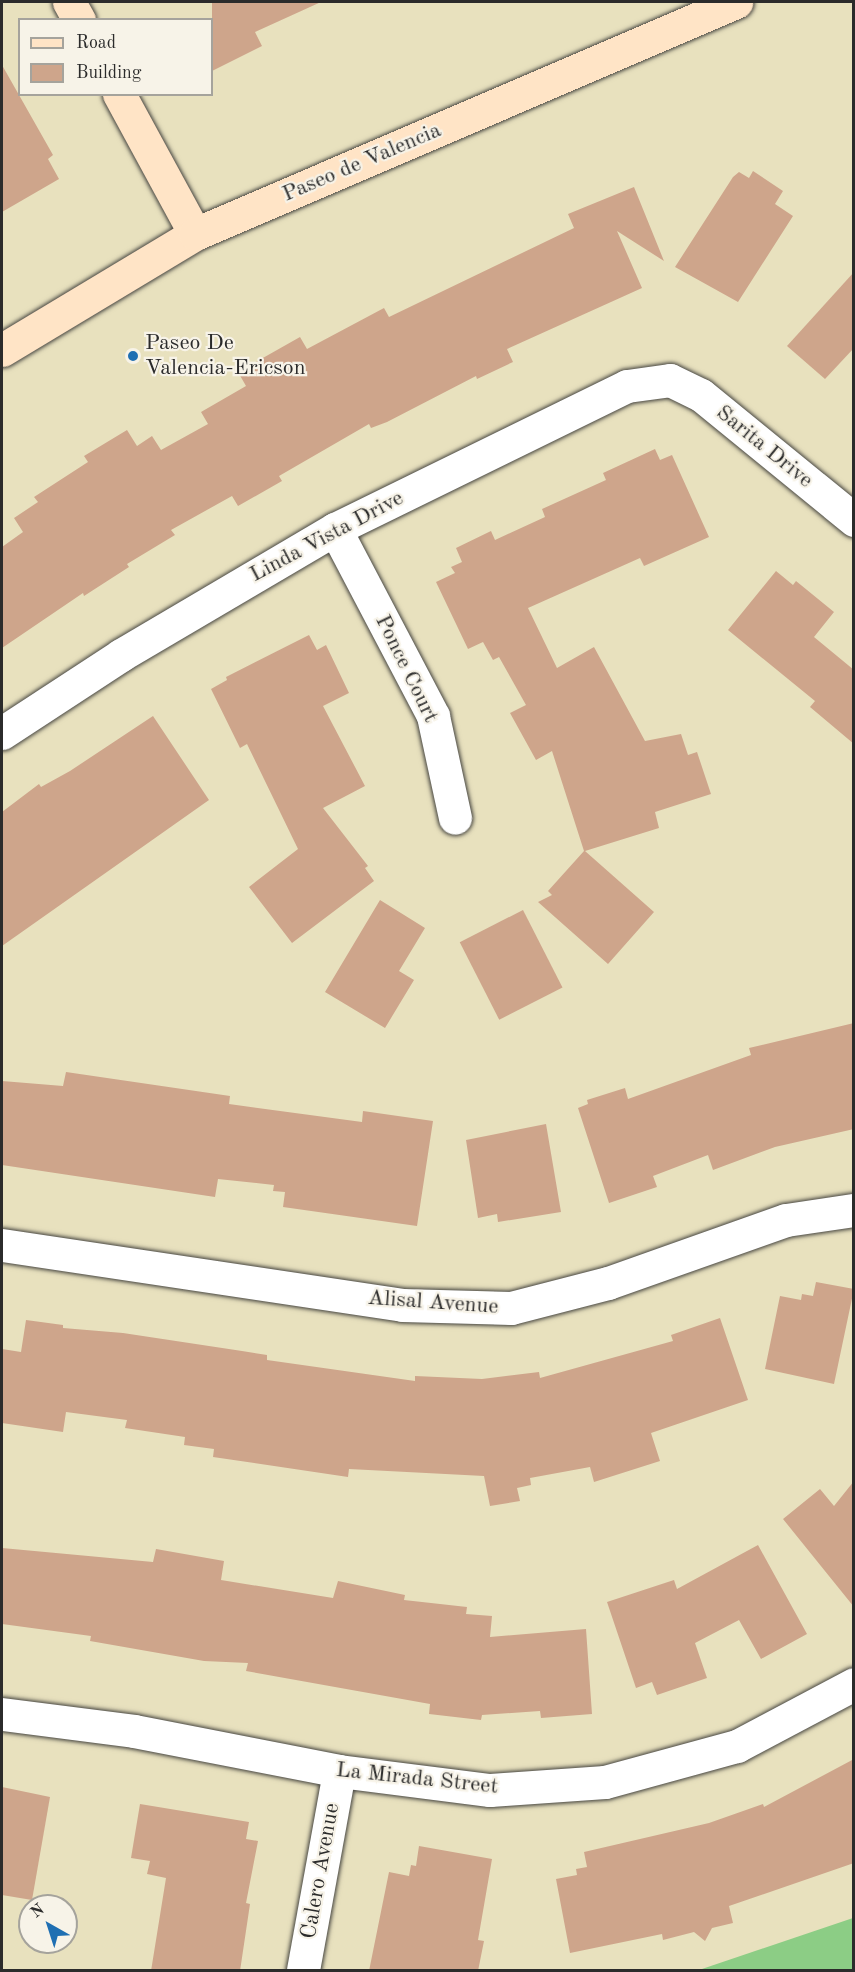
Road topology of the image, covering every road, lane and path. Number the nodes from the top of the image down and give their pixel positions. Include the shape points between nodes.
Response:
1 (69, 2) edge
2 (736, 2) edge
3 (78, 18) edge
4 (120, 96) edge
5 (195, 234) junction
6 (2, 350) edge
7 (670, 380) joint
8 (854, 520) edge
9 (335, 529) junction
10 (2, 733) edge
11 (455, 818) dead end
12 (854, 1210) edge
13 (2, 1245) edge
14 (854, 1684) edge
15 (2, 1714) edge
16 (339, 1771) junction
17 (303, 1971) edge

1 - 3 main road
2 - 5 main road, Paseo de Valencia
4 - 5 main road
5 - 6 main road, Paseo de Valencia
7 - 8 street, Sarita Drive via 701,395
7 - 9 street, Linda Vista Drive via 627,386
9 - 10 street, Linda Vista Drive via 121,655
9 - 11 street, Ponce Court via 433,716
12 - 13 street, Alisal Avenue via 786,1220 608,1283 511,1308 402,1305
14 - 16 street, La Mirada Street via 737,1746 605,1782 490,1790
15 - 16 street, La Mirada Street via 134,1731
16 - 17 street, Calero Avenue

